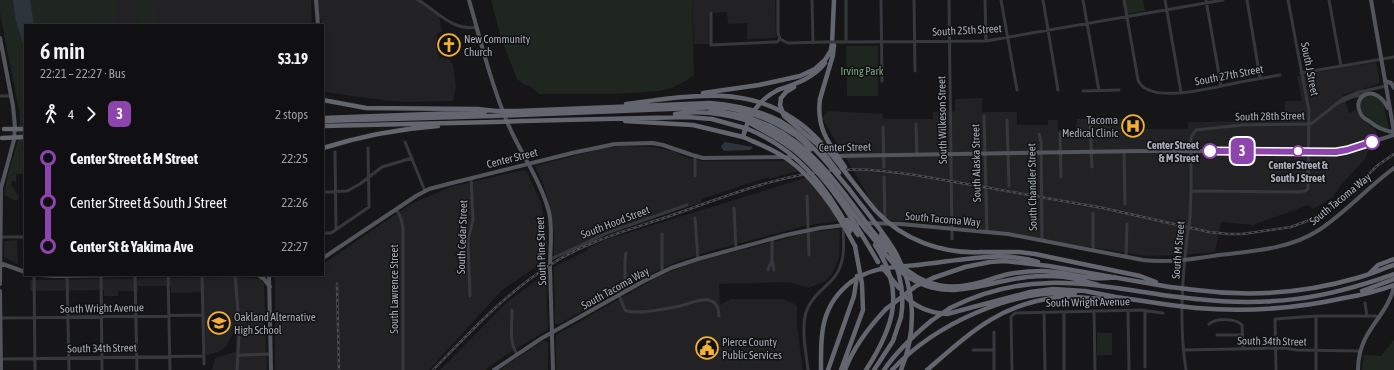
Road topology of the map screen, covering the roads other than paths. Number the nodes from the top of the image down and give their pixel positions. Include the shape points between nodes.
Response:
1 (316, 0) edge
2 (418, 0) edge
3 (469, 0) edge
4 (778, 0) edge
5 (812, 0) edge
6 (834, 0) edge
7 (846, 0) edge
8 (881, 0) edge
9 (914, 0) edge
10 (949, 0) edge
11 (985, 0) edge
12 (1001, 0) edge
13 (1043, 0) edge
14 (1083, 0) edge
15 (1124, 0) edge
16 (1165, 0) edge
17 (1223, 0) edge
18 (1247, 0) edge
19 (1288, 0) edge
20 (1329, 0) edge
21 (1371, 0) edge
22 (1206, 1) edge
23 (1167, 10) junction
24 (711, 13) dead end
25 (1127, 17) junction
26 (318, 24) edge
27 (1087, 24) junction
28 (477, 27) junction
29 (1048, 30) junction
30 (833, 35) junction
31 (1008, 37) junction
32 (0, 38) edge
33 (780, 39) junction
34 (986, 41) junction
35 (846, 42) junction
36 (881, 42) junction
37 (915, 42) junction
38 (950, 42) junction
39 (813, 43) junction
40 (830, 52) junction
41 (1394, 56) edge
42 (1381, 59) junction
43 (1340, 66) junction
44 (820, 69) junction
45 (915, 71) dead end
46 (1301, 73) junction
47 (1280, 75) dead end
48 (1260, 78) junction
49 (882, 81) dead end
50 (1385, 81) junction
51 (1221, 86) junction
52 (1386, 86) junction
53 (1394, 88) edge
54 (1017, 90) dead end
55 (1058, 90) dead end
56 (1119, 90) dead end
57 (1083, 91) dead end
58 (1099, 91) junction
59 (1181, 92) junction
60 (1366, 94) junction
61 (0, 96) edge
62 (12, 96) junction
63 (324, 100) edge
64 (656, 101) junction
65 (1333, 105) junction
66 (610, 107) junction
67 (663, 110) junction
68 (489, 113) junction
69 (518, 113) junction
70 (1391, 113) junction
71 (984, 116) dead end
72 (661, 117) junction
73 (324, 118) edge
74 (614, 119) junction
75 (1007, 120) dead end
76 (1090, 121) dead end
77 (324, 122) edge
78 (748, 122) junction
79 (453, 123) junction
80 (779, 123) junction
81 (916, 124) dead end
82 (1309, 124) junction
83 (324, 126) edge
84 (883, 127) dead end
85 (24, 128) edge
86 (770, 128) junction
87 (1, 129) edge
88 (1193, 132) joint
89 (1060, 133) dead end
90 (1394, 133) edge
91 (1039, 134) dead end
92 (24, 137) edge
93 (744, 137) junction
94 (1, 138) edge
95 (405, 142) dead end
96 (324, 148) edge
97 (368, 148) dead end
98 (1124, 151) junction
99 (1192, 151) junction
100 (1309, 151) junction
101 (335, 152) dead end
102 (1061, 152) junction
103 (1091, 152) junction
104 (1008, 153) junction
105 (1041, 153) junction
106 (917, 154) junction
107 (951, 154) junction
108 (985, 154) junction
109 (884, 155) junction
110 (695, 156) junction
111 (412, 158) junction
112 (528, 164) junction
113 (1092, 167) dead end
114 (884, 168) dead end
115 (1394, 168) edge
116 (695, 176) dead end
117 (884, 177) dead end
118 (1062, 177) dead end
119 (368, 178) junction
120 (471, 178) junction
121 (1009, 186) dead end
122 (857, 187) junction
123 (425, 191) junction
124 (1191, 191) junction
125 (324, 192) edge
126 (336, 192) junction
127 (851, 193) junction
128 (807, 196) dead end
129 (0, 197) edge
130 (830, 198) junction
131 (1125, 204) dead end
132 (687, 205) dead end
133 (734, 208) dead end
134 (396, 210) junction
135 (1093, 214) dead end
136 (695, 218) dead end
137 (885, 223) junction
138 (1127, 224) dead end
139 (843, 225) junction
140 (336, 229) junction
141 (952, 229) junction
142 (808, 230) junction
143 (866, 230) junction
144 (987, 232) junction
145 (324, 233) edge
146 (662, 234) dead end
147 (24, 237) edge
148 (0, 238) edge
149 (772, 239) junction
150 (952, 239) dead end
151 (1042, 240) junction
152 (855, 246) junction
153 (736, 249) junction
154 (1093, 250) junction
155 (626, 254) dead end
156 (809, 255) dead end
157 (324, 257) edge
158 (1126, 257) junction
159 (551, 259) junction
160 (698, 259) junction
161 (1185, 259) junction
162 (1394, 259) edge
163 (772, 260) junction
164 (878, 262) junction
165 (0, 263) edge
166 (1394, 265) edge
167 (1050, 266) junction
168 (859, 268) junction
169 (768, 270) dead end
170 (774, 270) dead end
171 (24, 272) edge
172 (662, 272) junction
173 (1369, 274) junction
174 (1394, 274) edge
175 (34, 276) edge
176 (67, 276) edge
177 (101, 276) edge
178 (135, 276) edge
179 (168, 276) edge
180 (202, 276) edge
181 (235, 276) edge
182 (259, 276) edge
183 (269, 276) edge
184 (1114, 277) junction
185 (1394, 279) edge
186 (0, 284) edge
187 (1098, 285) junction
188 (1168, 286) junction
189 (1394, 286) edge
190 (270, 287) junction
191 (0, 291) edge
192 (625, 292) junction
193 (1093, 293) junction
194 (620, 295) junction
195 (470, 296) dead end
196 (1116, 297) junction
197 (1340, 299) junction
198 (1365, 303) dead end
199 (512, 310) dead end
200 (1128, 310) junction
201 (1145, 310) junction
202 (238, 311) dead end
203 (1094, 311) junction
204 (1044, 312) junction
205 (1064, 312) junction
206 (1163, 313) dead end
207 (203, 315) junction
208 (136, 316) junction
209 (169, 316) junction
210 (719, 316) dead end
211 (1316, 316) junction
212 (1367, 316) junction
213 (68, 317) junction
214 (101, 317) junction
215 (1, 318) edge
216 (34, 318) junction
217 (1379, 319) junction
218 (1209, 324) dead end
219 (994, 332) dead end
220 (552, 333) junction
221 (1242, 334) junction
222 (1217, 335) dead end
223 (239, 336) dead end
224 (1275, 348) junction
225 (1243, 349) junction
226 (974, 350) dead end
227 (994, 350) junction
228 (1183, 350) junction
229 (1316, 350) junction
230 (1360, 351) junction
231 (271, 354) junction
232 (517, 354) junction
233 (170, 356) junction
234 (204, 356) junction
235 (238, 356) junction
236 (102, 357) junction
237 (136, 357) junction
238 (35, 358) junction
239 (68, 358) junction
240 (1, 359) edge
241 (204, 364) dead end
242 (1145, 368) dead end
243 (1, 370) edge
244 (35, 370) edge
245 (69, 370) edge
246 (102, 370) edge
247 (137, 370) edge
248 (170, 370) edge
249 (237, 370) edge
250 (271, 370) edge
251 (403, 370) edge
252 (494, 370) edge
253 (553, 370) edge
254 (808, 370) edge
255 (821, 370) edge
256 (828, 370) edge
257 (840, 370) edge
258 (845, 370) edge
259 (866, 370) edge
260 (874, 370) edge
261 (884, 370) edge
262 (892, 370) edge
263 (901, 370) edge
264 (928, 370) edge
265 (994, 370) edge
266 (1012, 370) edge
267 (1045, 370) edge
268 (1064, 370) edge
269 (1095, 370) edge
270 (1129, 370) edge
271 (1186, 370) edge
272 (1276, 370) edge
273 (1316, 370) edge
274 (1358, 370) edge

1 - 26 main road
2 - 28 street via 457,26
3 - 28 main road
4 - 33 street
5 - 39 street
6 - 30 highway
7 - 35 street
8 - 36 street
9 - 37 street
10 - 38 street, South Wilkeson Street
11 - 34 street
12 - 31 street
13 - 29 street
14 - 27 street
15 - 25 street
16 - 23 street
17 - 22 street, South 25th Street
18 - 48 street
19 - 46 street, South J Street
20 - 43 street
21 - 42 main road
22 - 23 street, South 25th Street
22 - 51 street
23 - 25 street, South 25th Street
23 - 59 street
24 - 33 street, South 25th Street via 711,45 770,43
25 - 27 street, South 25th Street
25 - 59 street via 1137,76 1142,86 1155,92
27 - 29 street, South 25th Street
27 - 58 street
28 - 112 main road, South Pine Street via 490,76 505,117
29 - 31 street, South 25th Street
29 - 55 street
30 - 40 highway
30 - 122 highway, bridge via 833,55 820,99 819,119 824,136
31 - 34 street, South 25th Street
31 - 54 street
32 - 62 main road
33 - 39 street, South 25th Street via 787,43
34 - 38 street, South 25th Street
35 - 36 street, South 25th Street
35 - 39 street, South 25th Street, bridge
36 - 37 street, South 25th Street
36 - 49 street
37 - 38 street, South 25th Street
37 - 45 street
38 - 107 street, South Wilkeson Street
40 - 44 highway
40 - 64 highway via 826,60 800,76
41 - 42 street
42 - 43 street
42 - 50 main road
43 - 46 street
44 - 78 highway, bridge via 810,77 778,90 760,102
44 - 127 highway, bridge via 811,78 788,90 781,98 780,106 784,116 822,149
46 - 82 street, South J Street
47 - 48 street, South 27th Street
48 - 51 street, South 27th Street
50 - 52 main road
50 - 53 main road via 1391,83
51 - 59 street, South 27th Street
52 - 65 street, South 28th Street via 1350,95
52 - 70 main road
56 - 58 street
57 - 58 street
60 - 65 street
60 - 70 main road via 1380,96
60 - 90 main road via 1359,102 1361,115 1378,128
61 - 62 street
62 - 129 main road via 14,140
63 - 68 highway via 366,108 478,109
64 - 66 highway
64 - 122 highway, bridge via 707,96 733,97 777,109 822,142
65 - 82 street, South 28th Street
66 - 69 highway
66 - 80 highway via 728,104 762,113
67 - 69 highway
67 - 80 highway via 728,108
67 - 86 highway via 728,112 745,116
68 - 69 highway, bridge
68 - 69 highway, bridge
68 - 73 highway
68 - 77 highway
70 - 90 main road
71 - 108 street, South Alaska Street
72 - 74 highway
72 - 86 highway via 680,114 722,114
72 - 130 highway, bridge via 705,118 748,129 770,139 792,154 814,176
74 - 79 highway, bridge
74 - 93 highway via 702,126
75 - 104 street
76 - 103 street
78 - 93 highway, bridge
78 - 164 highway, bridge via 771,134 810,165 837,198
79 - 83 highway
79 - 96 highway via 391,131
80 - 127 highway, bridge via 796,131 813,146
80 - 260 highway, bridge via 817,155 881,236 899,274 903,301 901,317 893,341
81 - 106 street
82 - 88 street, South 28th Street via 1231,125
82 - 100 street, South J Street
84 - 109 street
85 - 87 highway, bridge
86 - 143 highway, bridge via 815,164
86 - 184 highway, bridge via 793,140 817,161 906,270 922,280 955,287 1008,274 1028,272 1053,272 1103,279
88 - 99 street, South M Street
89 - 102 street
90 - 100 main road, Center Street via 1344,151
91 - 105 street, South Chandler Street
92 - 94 highway, bridge
93 - 152 highway, bridge via 777,152 805,174 837,216
95 - 111 street
97 - 119 street
98 - 99 main road, Center Street
98 - 103 main road, Center Street
98 - 131 street
99 - 100 main road, Center Street
99 - 124 street, South M Street
100 - 124 street, South J Street via 1308,190
101 - 126 street
102 - 103 main road, Center Street
102 - 105 main road, Center Street
102 - 118 street
103 - 113 street
104 - 105 main road, Center Street
104 - 108 main road, Center Street
104 - 121 street
105 - 151 street, South Chandler Street
106 - 107 main road, Center Street
106 - 109 main road, Center Street
107 - 108 main road, Center Street
107 - 141 street, South Wilkeson Street
108 - 144 street, South Alaska Street
109 - 110 main road, Center Street via 707,158
109 - 114 street
110 - 112 main road, Center Street via 663,145 639,142 592,148
110 - 116 street
111 - 119 street via 382,167
111 - 123 street
112 - 120 main road, Center Street
112 - 159 main road, South Pine Street via 549,212
115 - 161 main road, South Tacoma Way via 1330,222 1303,238 1273,247
117 - 137 street
119 - 126 street via 352,188
119 - 140 street via 369,207
120 - 123 main road, Center Street
120 - 195 street, South Cedar Street via 473,220 468,240
122 - 188 highway, bridge via 883,217 902,233 925,244 961,252 1035,254 1140,276
123 - 134 main road, Center Street
124 - 161 street, South M Street, bridge
125 - 126 street
126 - 140 street
127 - 263 highway, bridge via 894,250 908,285 912,305 912,328 908,352
128 - 142 street
129 - 148 main road
130 - 152 highway, bridge via 847,226
130 - 164 highway, bridge
132 - 159 street, South Hood Street via 607,232
133 - 153 street
134 - 157 main road, Center Street
134 - 251 street, South Lawrence Street via 403,228
135 - 154 street
136 - 160 street
137 - 139 main road, South Tacoma Way
137 - 141 main road, South Tacoma Way
138 - 158 street
139 - 142 main road, South Tacoma Way
139 - 254 street via 844,254 840,267 832,280 814,296 806,312 804,328
140 - 145 street
141 - 144 main road, South Tacoma Way
141 - 150 street, South Wilkeson Street
142 - 149 main road, South Tacoma Way
142 - 156 street
143 - 187 highway via 904,274 934,288 962,290 1012,279 1046,276 1078,278
143 - 259 highway via 887,265 893,299 887,333
144 - 151 main road, South Tacoma Way
146 - 172 street
147 - 148 street
148 - 165 main road
149 - 153 main road, South Tacoma Way
149 - 163 street
151 - 154 main road, South Tacoma Way
152 - 168 highway
153 - 160 main road, South Tacoma Way
154 - 158 main road, South Tacoma Way
155 - 192 street
158 - 161 main road, South Tacoma Way via 1153,261
159 - 220 main road, South Pine Street
160 - 172 main road, South Tacoma Way
161 - 228 street, South M Street
162 - 173 highway via 1378,265
163 - 169 street
163 - 170 street
164 - 193 highway, bridge via 906,297 918,307 931,312 947,314 1059,288
165 - 171 main road
165 - 186 main road
166 - 173 highway
167 - 184 highway
167 - 255 highway, bridge via 1031,260 999,257 881,268 867,272 851,282 834,299 826,314 822,334
167 - 258 highway, bridge via 990,262 948,272 916,286 886,309 860,340
168 - 256 highway via 854,296
168 - 257 highway via 863,310
172 - 192 main road, South Tacoma Way
173 - 188 highway, bridge via 1335,284 1276,292 1239,294
174 - 187 highway, bridge via 1332,293 1287,301 1247,303 1196,300
175 - 216 street
176 - 213 street
177 - 214 street
178 - 208 street
179 - 209 street
180 - 207 street
181 - 202 street
182 - 190 main road
183 - 190 main road
184 - 188 highway
185 - 197 highway
187 - 261 highway, bridge via 1054,282 1022,285 976,296 950,308 931,321 904,345
189 - 197 highway
189 - 217 main road
190 - 231 main road
191 - 215 main road
192 - 194 main road, South Tacoma Way
193 - 196 highway
193 - 262 highway via 1040,294 984,310 929,339
194 - 210 street via 625,310 629,312 676,307 705,300 716,304
194 - 220 main road, South Tacoma Way
196 - 197 highway, bridge via 1227,310 1267,310
196 - 264 highway via 1060,297 1018,306 976,329
198 - 212 street
199 - 232 street via 512,342
200 - 201 street, South Wright Avenue
200 - 203 street, South Wright Avenue
200 - 270 street
201 - 206 street, South Wright Avenue
201 - 242 street
203 - 205 street, South Wright Avenue
203 - 269 street
204 - 205 street, South Wright Avenue
204 - 266 street, South Wright Avenue via 1012,314
204 - 267 street
205 - 268 street
207 - 209 street, South Wright Avenue
207 - 234 street
208 - 209 street, South Wright Avenue
208 - 214 street, South Wright Avenue
208 - 237 street
209 - 233 street
211 - 212 street
211 - 224 street via 1275,319
211 - 229 street
212 - 217 street via 1376,316
213 - 214 street, South Wright Avenue
213 - 216 street, South Wright Avenue
213 - 239 street
214 - 236 street
215 - 216 street, South Wright Avenue
215 - 240 main road
216 - 238 street
217 - 230 main road
218 - 221 street via 1219,320 1238,322 1242,325
219 - 227 street
220 - 232 main road, South Tacoma Way
220 - 253 main road, South Pine Street
221 - 222 street
221 - 225 street
223 - 235 street
224 - 225 street, South 34th Street
224 - 229 street, South 34th Street
224 - 272 street
225 - 228 street, South 34th Street
226 - 227 street
227 - 265 street
228 - 271 street, South M Street
229 - 230 street, South 34th Street
229 - 273 street
230 - 274 main road
231 - 235 street
231 - 250 main road
232 - 252 main road, South Tacoma Way
233 - 234 street, South 34th Street
233 - 237 street, South 34th Street
233 - 248 street
234 - 241 street
235 - 249 street
236 - 237 street, South 34th Street
236 - 239 street, South 34th Street
236 - 246 street
237 - 247 street
238 - 239 street, South 34th Street
238 - 240 street, South 34th Street
238 - 244 street
239 - 245 street
240 - 243 main road

